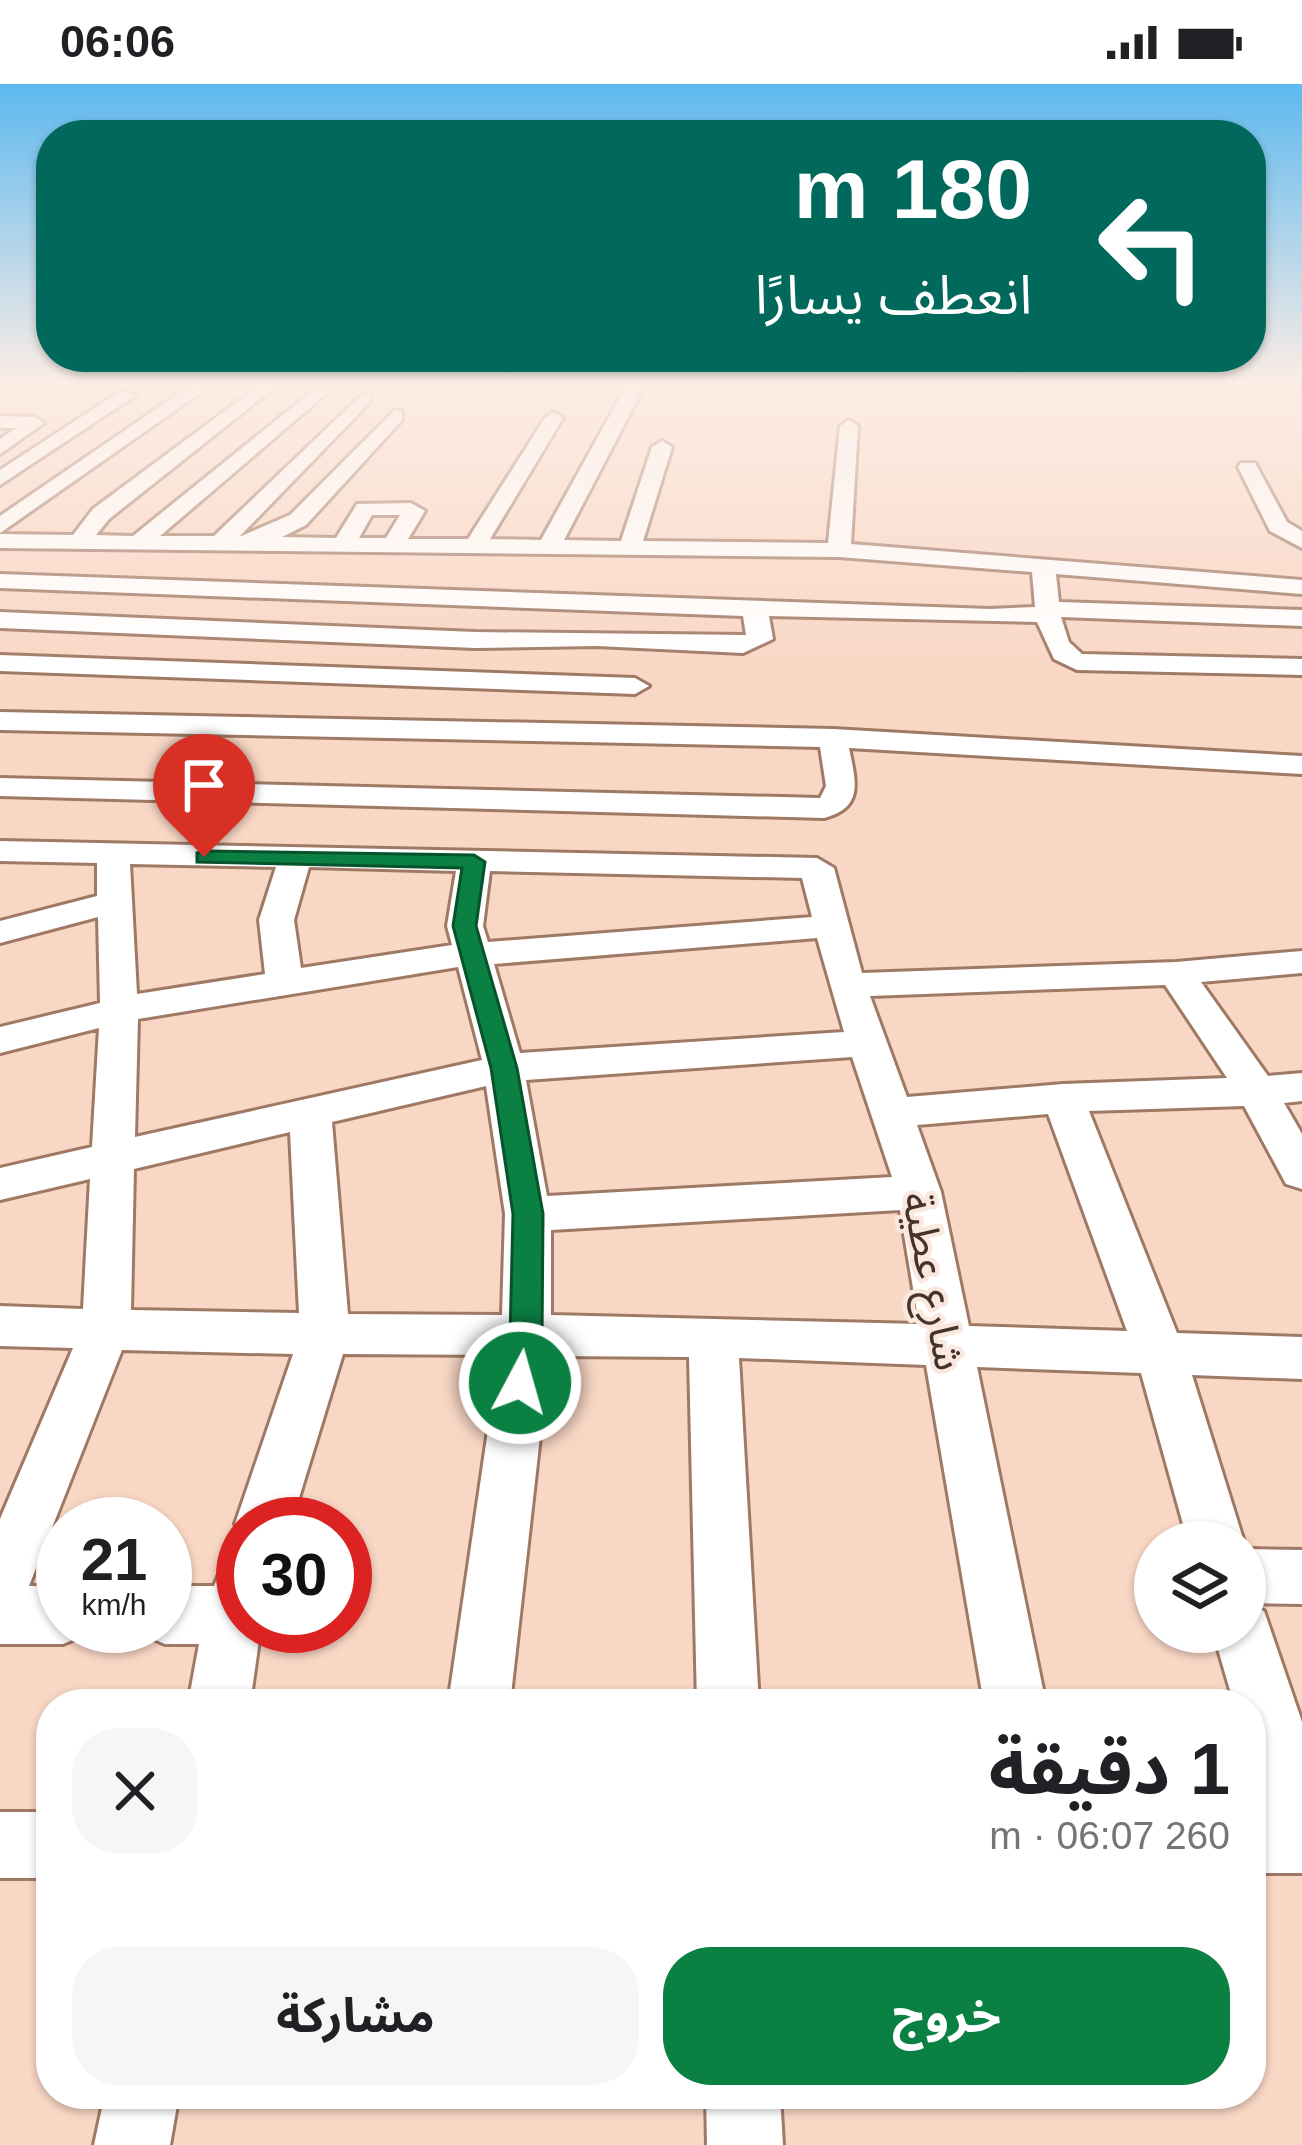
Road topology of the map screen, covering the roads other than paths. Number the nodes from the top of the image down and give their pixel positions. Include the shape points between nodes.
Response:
1 (70, 477) edge
2 (148, 477) edge
3 (214, 477) edge
4 (286, 477) edge
5 (338, 477) edge
6 (523, 477) edge
7 (586, 477) edge
8 (653, 477) edge
9 (844, 477) edge
10 (1253, 477) edge
11 (210, 480) junction
12 (282, 481) junction
13 (0, 526) edge
14 (0, 541) edge
15 (1302, 541) edge
16 (79, 543) junction
17 (137, 544) junction
18 (219, 544) junction
19 (253, 544) junction
20 (343, 545) junction
21 (392, 546) junction
22 (486, 547) junction
23 (549, 547) junction
24 (631, 547) junction
25 (838, 550) junction
26 (1043, 568) junction
27 (4, 586) edge
28 (1302, 587) edge
29 (559, 604) junction
30 (755, 610) junction
31 (1047, 611) junction
32 (1302, 618) edge
33 (13, 621) edge
34 (565, 637) junction
35 (0, 646) edge
36 (0, 663) edge
37 (78, 666) junction
38 (1302, 668) edge
39 (487, 680) junction
40 (635, 686) dead end
41 (15, 722) edge
42 (268, 728) junction
43 (514, 734) junction
44 (833, 738) junction
45 (1302, 765) edge
46 (0, 788) edge
47 (122, 792) junction
48 (221, 794) junction
49 (0, 851) edge
50 (97, 855) junction
51 (296, 859) junction
52 (474, 862) junction
53 (118, 902) junction
54 (830, 926) junction
55 (0, 932) edge
56 (472, 955) junction
57 (1302, 962) edge
58 (1177, 973) junction
59 (285, 982) junction
60 (847, 985) junction
61 (119, 1010) junction
62 (0, 1040) edge
63 (866, 1043) junction
64 (504, 1068) junction
65 (1302, 1087) edge
66 (1256, 1091) junction
67 (1063, 1098) junction
68 (310, 1113) junction
69 (892, 1113) junction
70 (113, 1155) junction
71 (1302, 1173) edge
72 (0, 1184) edge
73 (919, 1192) junction
74 (528, 1214) junction
75 (0, 1326) edge
76 (106, 1328) junction
77 (326, 1331) junction
78 (526, 1337) junction
79 (712, 1337) junction
80 (948, 1345) junction
81 (1161, 1355) junction
82 (1302, 1358) edge
83 (272, 1497) edge
84 (1210, 1521) edge
85 (1266, 1576) edge
86 (1302, 1577) edge
87 (0, 1587) edge
88 (0, 1615) edge
89 (36, 1615) edge
90 (228, 1653) edge
91 (1249, 1653) edge
92 (222, 1689) edge
93 (481, 1689) edge
94 (727, 1689) edge
95 (1013, 1689) edge
96 (1261, 1689) edge
97 (1266, 1706) edge
98 (1302, 1823) edge
99 (1266, 1840) edge
100 (1302, 1840) edge
101 (0, 1845) edge
102 (36, 1845) edge
103 (139, 2109) edge
104 (744, 2109) edge
105 (132, 2145) edge
106 (745, 2145) edge

1 - 13 street
2 - 16 street
3 - 11 street
4 - 12 street
5 - 19 street via 302,516
6 - 22 street
7 - 23 street
8 - 24 street
9 - 25 street
10 - 15 street via 1281,531
11 - 12 street
11 - 17 street
12 - 18 street
14 - 16 street
16 - 17 street
17 - 18 street
18 - 19 street
19 - 20 street
20 - 21 street
20 - 21 street via 364,509 411,509
21 - 22 street
22 - 23 street
22 - 29 street
23 - 24 street
24 - 25 street
25 - 26 street
26 - 28 street
26 - 31 street
27 - 29 street
29 - 30 street
29 - 34 street
30 - 31 street via 990,617
30 - 34 street via 760,633 753,644
31 - 32 street
31 - 38 street via 1055,644 1077,662
33 - 34 street
33 - 35 street
36 - 37 street
37 - 39 street
37 - 41 street
39 - 40 street
39 - 43 street
41 - 42 street
42 - 43 street
42 - 48 street
43 - 44 street
44 - 45 street
44 - 48 street via 841,786 837,803 824,808
46 - 47 street
47 - 48 street
47 - 50 street
49 - 50 street
50 - 51 street
50 - 53 street
51 - 52 street
51 - 59 street via 274,925
52 - 54 street, شارع عطية via 817,868
52 - 56 street via 465,904
53 - 55 street
53 - 61 street
54 - 56 street
54 - 60 street, شارع عطية
56 - 59 street
56 - 64 street
57 - 58 street
58 - 60 street
58 - 66 street
59 - 61 street
60 - 63 street, شارع عطية
61 - 62 street
61 - 70 street
63 - 64 street
63 - 69 street, شارع عطية
64 - 68 street
64 - 74 street
65 - 66 street
66 - 67 street
66 - 71 street
67 - 69 street
67 - 81 street
68 - 70 street
68 - 77 street
69 - 73 street, شارع عطية
70 - 72 street
70 - 76 street
73 - 74 street
73 - 80 street, شارع عطية
74 - 78 street
75 - 76 street
76 - 77 street
76 - 87 street
77 - 78 street
77 - 83 street
78 - 79 street
78 - 93 street
79 - 80 street
79 - 94 street
80 - 81 street
80 - 95 street, شارع عطية
81 - 82 street
81 - 84 street
85 - 86 street
88 - 89 street
90 - 92 street
91 - 96 street
97 - 98 street
99 - 100 street
101 - 102 street
103 - 105 street
104 - 106 street

